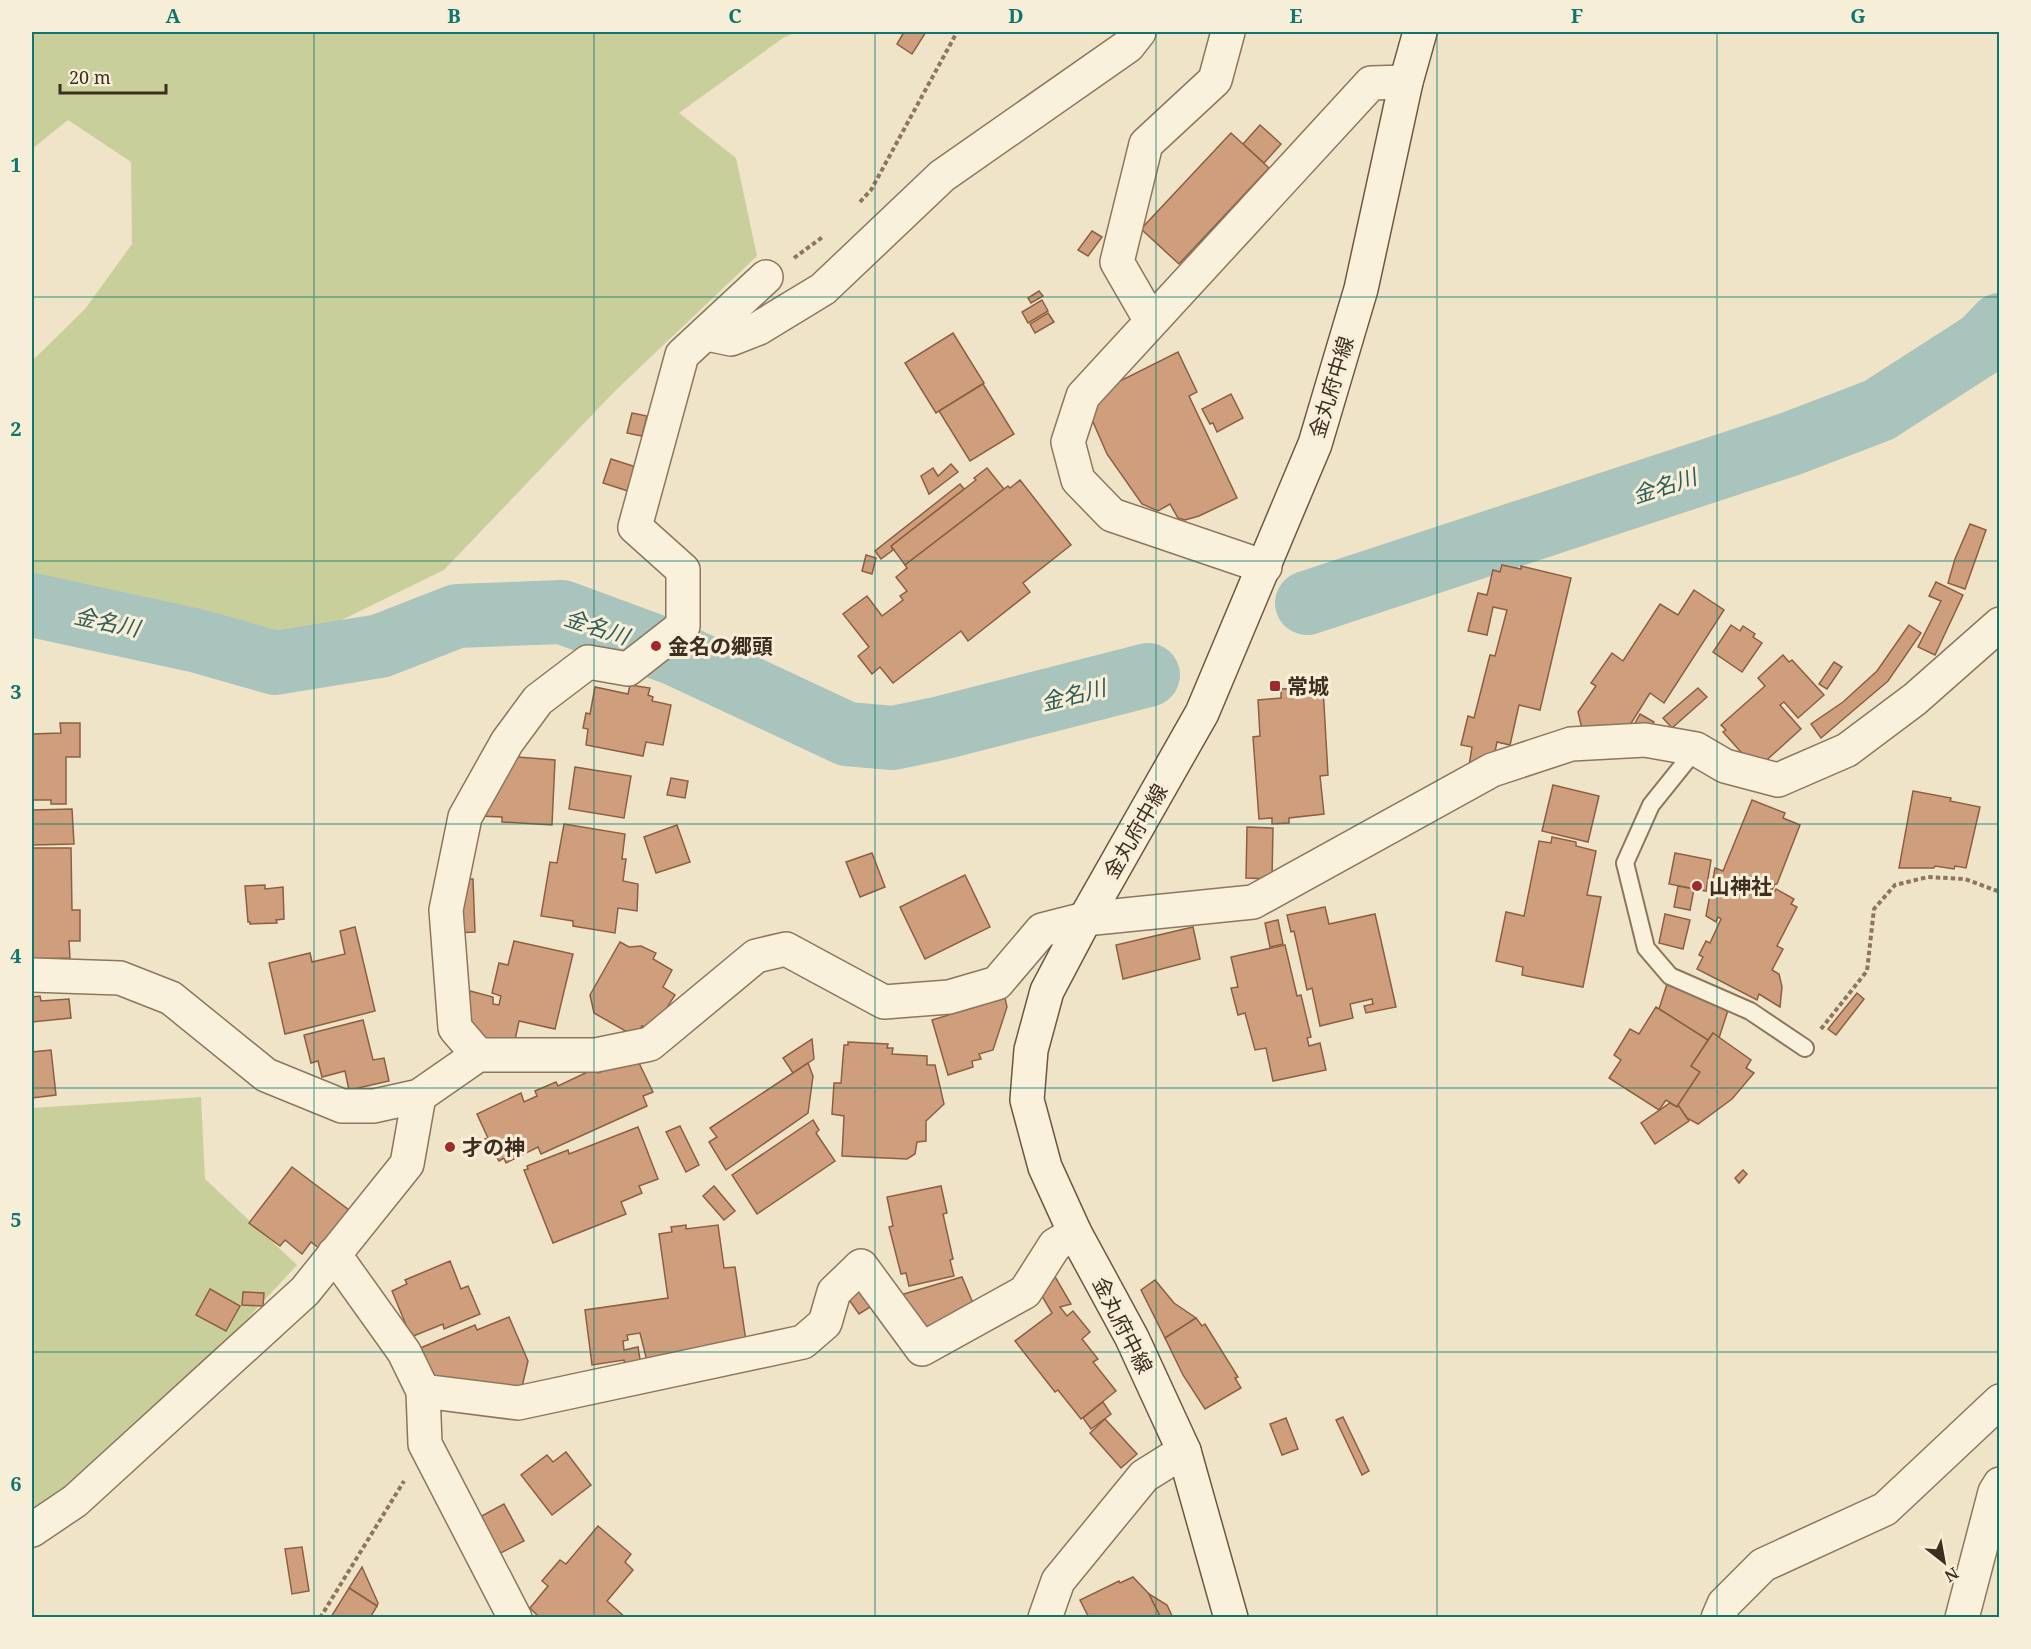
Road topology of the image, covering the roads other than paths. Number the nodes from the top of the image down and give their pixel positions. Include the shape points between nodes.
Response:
1 (1139, 32) edge
2 (1228, 32) edge
3 (1420, 32) edge
4 (1406, 82) junction
5 (766, 277) road end
6 (1151, 321) junction
7 (707, 334) junction
8 (1265, 567) junction
9 (2000, 624) edge
10 (1696, 749) junction
11 (1085, 919) junction
12 (32, 975) edge
13 (1805, 1048) road end
14 (478, 1055) junction
15 (419, 1096) junction
16 (1075, 1233) junction
17 (334, 1254) junction
18 (423, 1391) junction
19 (2000, 1401) edge
20 (1184, 1451) junction
21 (2000, 1484) edge
22 (32, 1530) edge
23 (515, 1617) edge
24 (1045, 1617) edge
25 (1231, 1617) edge
26 (1718, 1617) edge
27 (1962, 1617) edge

1 - 7 street via 1128,46 942,176 823,289 759,328 731,339
2 - 6 street via 1215,80 1146,144 1117,262
3 - 4 street, 金丸府中線
4 - 6 street via 1371,83
4 - 8 street, 金丸府中線 via 1357,300 1315,444
5 - 7 street
6 - 8 street via 1083,396 1068,442 1077,480 1112,515
7 - 14 street via 682,355 635,527 683,570 683,626 628,669 588,662 538,700 507,742 465,817 446,910 454,1028
8 - 11 street, 金丸府中線 via 1202,713
9 - 10 street via 1915,699 1847,750 1778,780 1725,766
10 - 11 street via 1646,740 1571,744 1492,770 1253,902
10 - 13 lane via 1651,805 1625,863 1646,948 1670,976 1750,1011
11 - 14 street via 1042,930 997,983 949,997 884,1002 786,949 756,956 650,1044 596,1055
11 - 16 street, 金丸府中線 via 1047,991 1031,1050 1027,1100 1045,1167
12 - 15 street via 120,978 171,998 266,1075 342,1106 374,1106
14 - 15 street
15 - 17 street via 407,1164
16 - 18 street via 1055,1245 1025,1293 922,1349 861,1266 834,1292 825,1323 803,1342 518,1403
16 - 20 street, 金丸府中線 via 1132,1338
17 - 18 street via 404,1352
17 - 22 street via 305,1292 75,1501
18 - 23 street via 425,1444
19 - 26 street via 1885,1509 1763,1565 1724,1604
20 - 24 street via 1143,1476 1058,1581
20 - 25 street, 金丸府中線
21 - 27 street

